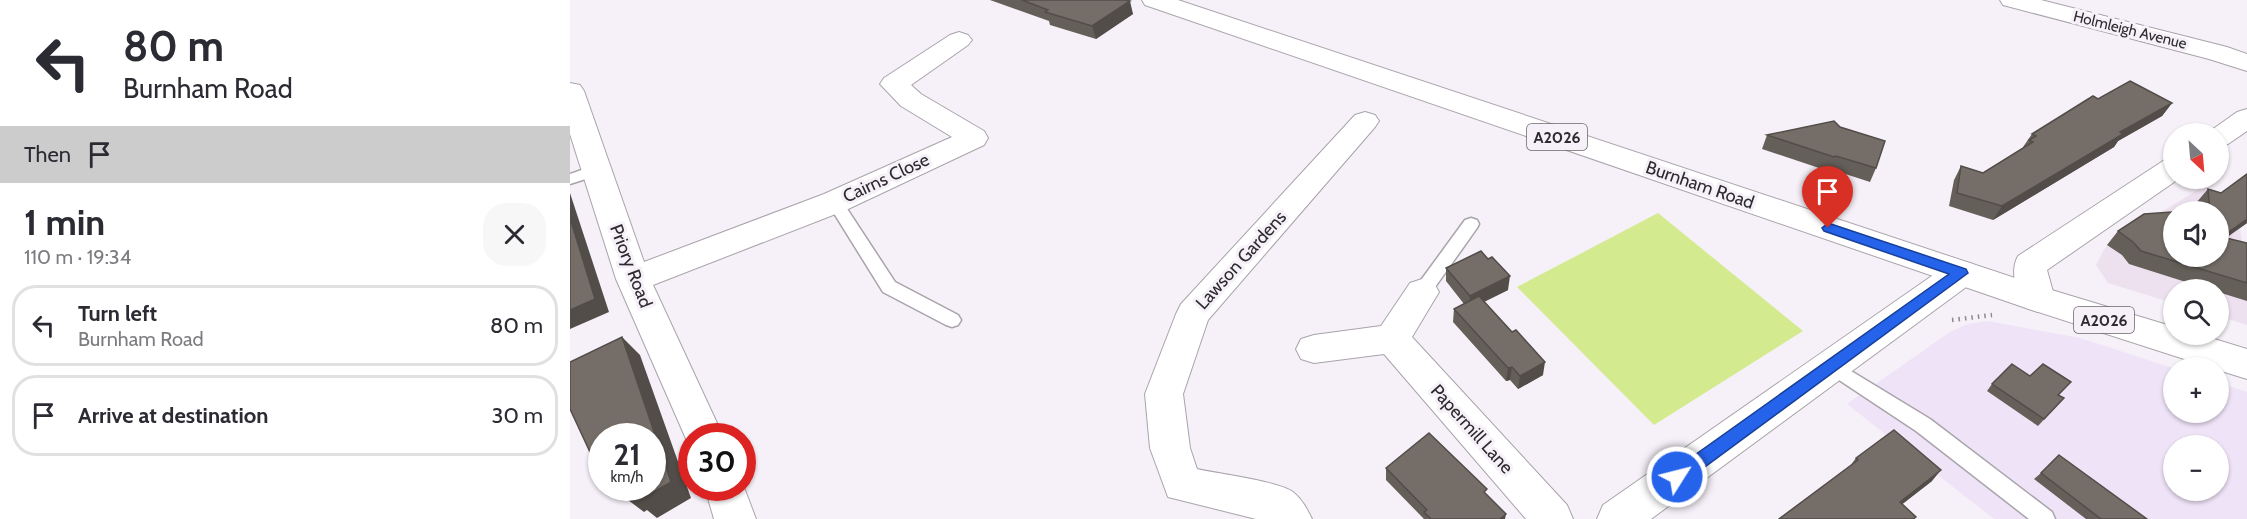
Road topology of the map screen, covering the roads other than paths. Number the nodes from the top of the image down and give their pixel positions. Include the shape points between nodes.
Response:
1 (1154, 0) edge
2 (2012, 0) edge
3 (959, 40) dead end
4 (2247, 63) edge
5 (570, 91) edge
6 (2247, 117) edge
7 (1365, 121) dead end
8 (2229, 129) edge
9 (583, 175) edge
10 (2163, 175) edge
11 (835, 202) junction
12 (1471, 224) dead end
13 (1961, 273) junction
14 (633, 279) junction
15 (1422, 292) joint
16 (2038, 299) junction
17 (952, 320) dead end
18 (1392, 339) junction
19 (1314, 349) dead end
20 (2247, 364) edge
21 (1833, 367) junction
22 (698, 423) edge
23 (729, 501) edge
24 (735, 519) edge
25 (1291, 519) edge
26 (1552, 519) edge
27 (1618, 519) edge
28 (2045, 519) edge

1 - 13 street, Burnham Road / A2026
2 - 4 street, Holmleigh Avenue
3 - 11 street, Cairns Close via 894,84 911,100 974,138
5 - 9 street, Priory Road
6 - 8 street
7 - 25 street, Lawson Gardens via 1192,314 1164,394 1170,448 1182,484 1278,505
9 - 14 street, Priory Road
10 - 16 street via 2030,265
11 - 14 street, Cairns Close
11 - 17 lane via 889,287
12 - 15 lane
13 - 16 street, Burnham Road / A2026
13 - 21 street
14 - 22 street, Priory Road
15 - 18 street
16 - 20 street, Burnham Road / A2026
18 - 19 street
18 - 26 street, Papermill Lane
21 - 27 street
21 - 28 lane via 1923,425
23 - 24 street

